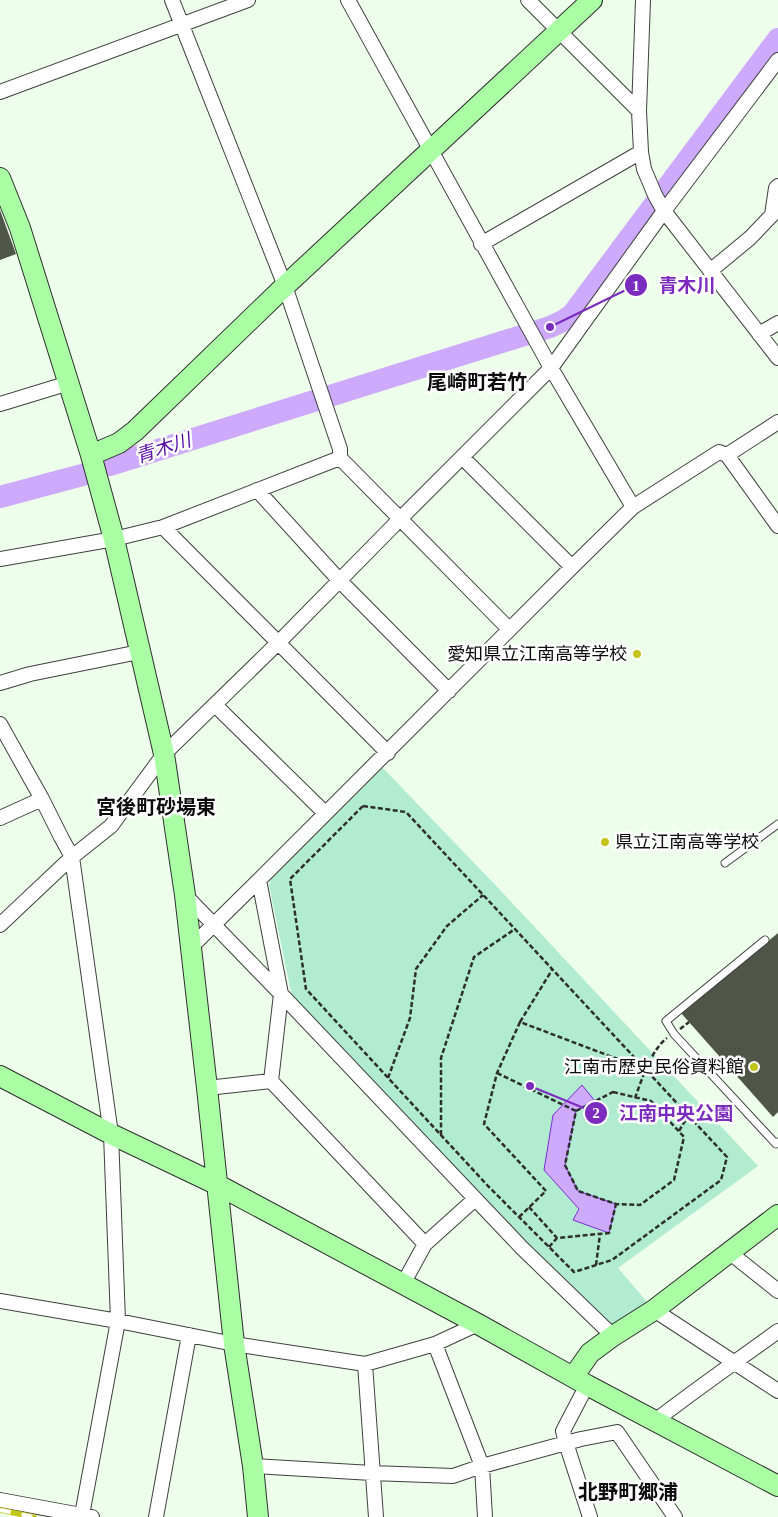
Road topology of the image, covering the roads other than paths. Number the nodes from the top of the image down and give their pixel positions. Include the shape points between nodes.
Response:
1 (172, 0) edge
2 (248, 0) edge
3 (348, 0) edge
4 (528, 0) edge
5 (592, 0) edge
6 (643, 0) edge
7 (182, 24) junction
8 (558, 32) junction
9 (778, 60) edge
10 (0, 92) edge
11 (639, 111) junction
12 (431, 149) junction
13 (641, 152) junction
14 (0, 178) edge
15 (778, 186) edge
16 (660, 205) junction
17 (481, 244) junction
18 (710, 271) junction
19 (285, 286) junction
20 (778, 323) edge
21 (759, 334) junction
22 (778, 358) edge
23 (551, 368) junction
24 (69, 383) junction
25 (0, 404) edge
26 (778, 422) edge
27 (91, 455) junction
28 (727, 455) junction
29 (462, 457) junction
30 (340, 458) junction
31 (257, 490) junction
32 (633, 507) junction
33 (400, 519) junction
34 (778, 526) edge
35 (163, 527) junction
36 (114, 539) junction
37 (0, 559) edge
38 (572, 567) junction
39 (340, 580) junction
40 (509, 629) junction
41 (279, 642) junction
42 (139, 652) junction
43 (0, 683) edge
44 (449, 691) junction
45 (215, 705) junction
46 (0, 724) edge
47 (388, 753) junction
48 (164, 754) junction
49 (42, 799) junction
50 (325, 813) junction
51 (0, 818) edge
52 (778, 824) edge
53 (72, 857) junction
54 (725, 863) dead end
55 (259, 880) junction
56 (185, 895) junction
57 (0, 925) edge
58 (213, 925) junction
59 (765, 940) dead end
60 (190, 948) junction
61 (281, 994) junction
62 (0, 1076) edge
63 (271, 1081) junction
64 (207, 1088) junction
65 (111, 1134) junction
66 (778, 1142) edge
67 (218, 1185) junction
68 (476, 1199) junction
69 (778, 1215) edge
70 (425, 1244) junction
71 (729, 1252) junction
72 (403, 1284) junction
73 (778, 1291) edge
74 (0, 1301) edge
75 (654, 1310) junction
76 (118, 1321) junction
77 (478, 1324) junction
78 (778, 1331) edge
79 (189, 1335) junction
80 (613, 1336) junction
81 (234, 1344) junction
82 (435, 1344) junction
83 (734, 1363) junction
84 (365, 1364) junction
85 (580, 1381) junction
86 (778, 1391) edge
87 (654, 1421) junction
88 (566, 1443) junction
89 (253, 1466) junction
90 (482, 1466) junction
91 (372, 1473) junction
92 (778, 1486) edge
93 (0, 1500) edge
94 (87, 1516) edge
95 (156, 1517) edge
96 (258, 1517) edge
97 (376, 1517) edge
98 (485, 1517) edge
99 (590, 1517) edge
100 (675, 1517) edge

1 - 7 street
2 - 7 street
3 - 12 street
4 - 8 street
5 - 8 street
6 - 11 street
7 - 10 street
7 - 19 street
8 - 11 street
8 - 12 street
9 - 16 street
11 - 13 street
12 - 17 street
12 - 19 street
13 - 16 street via 644,169
13 - 17 street
14 - 24 street via 20,228
15 - 18 street via 772,215
16 - 18 street
16 - 23 street
17 - 23 street
18 - 21 street
19 - 27 street via 135,431 119,443
19 - 30 street via 340,449
20 - 21 street
21 - 22 street
23 - 29 street
23 - 32 street
24 - 25 street
24 - 27 street
26 - 28 street
27 - 36 street
28 - 32 street via 719,452
28 - 34 street
29 - 33 street
29 - 38 street
30 - 31 street
30 - 33 street
31 - 35 street
31 - 39 street
32 - 38 street
33 - 39 street
33 - 40 street
35 - 36 street
35 - 41 street
36 - 37 street
36 - 42 street
38 - 40 street
39 - 41 street
39 - 44 street
40 - 44 street
41 - 45 street
41 - 47 street
42 - 43 street
42 - 48 street
44 - 47 street
45 - 48 street
45 - 50 street
46 - 49 street
47 - 50 street
48 - 53 street via 111,826
48 - 56 street
49 - 51 street
49 - 53 street
50 - 55 street
52 - 54 lane
53 - 57 street
53 - 65 street
55 - 58 street
55 - 61 street
56 - 58 street
56 - 60 street
58 - 60 street
58 - 61 street
59 - 66 lane via 666,1021 674,1034 776,1144
60 - 64 street
61 - 63 street
61 - 68 street
62 - 65 street
63 - 64 street
63 - 70 street
64 - 67 street
65 - 67 street
65 - 76 street
67 - 72 street
67 - 81 street
68 - 70 street
68 - 80 street
69 - 71 street
70 - 72 street
71 - 73 street
71 - 75 street
72 - 77 street
74 - 76 street
75 - 80 street
75 - 83 street
76 - 79 street
76 - 94 street
77 - 82 street
77 - 85 street
78 - 83 street
79 - 81 street
79 - 95 street
80 - 85 street via 590,1353
81 - 84 street
81 - 89 street
82 - 84 street
82 - 90 street
83 - 86 street
83 - 87 street
84 - 91 street
85 - 87 street
85 - 88 street via 563,1431
87 - 92 street
88 - 90 street
88 - 99 street
88 - 100 street via 617,1432
89 - 91 street
89 - 96 street
90 - 91 street via 453,1476
90 - 98 street
91 - 97 street
93 - 94 street

